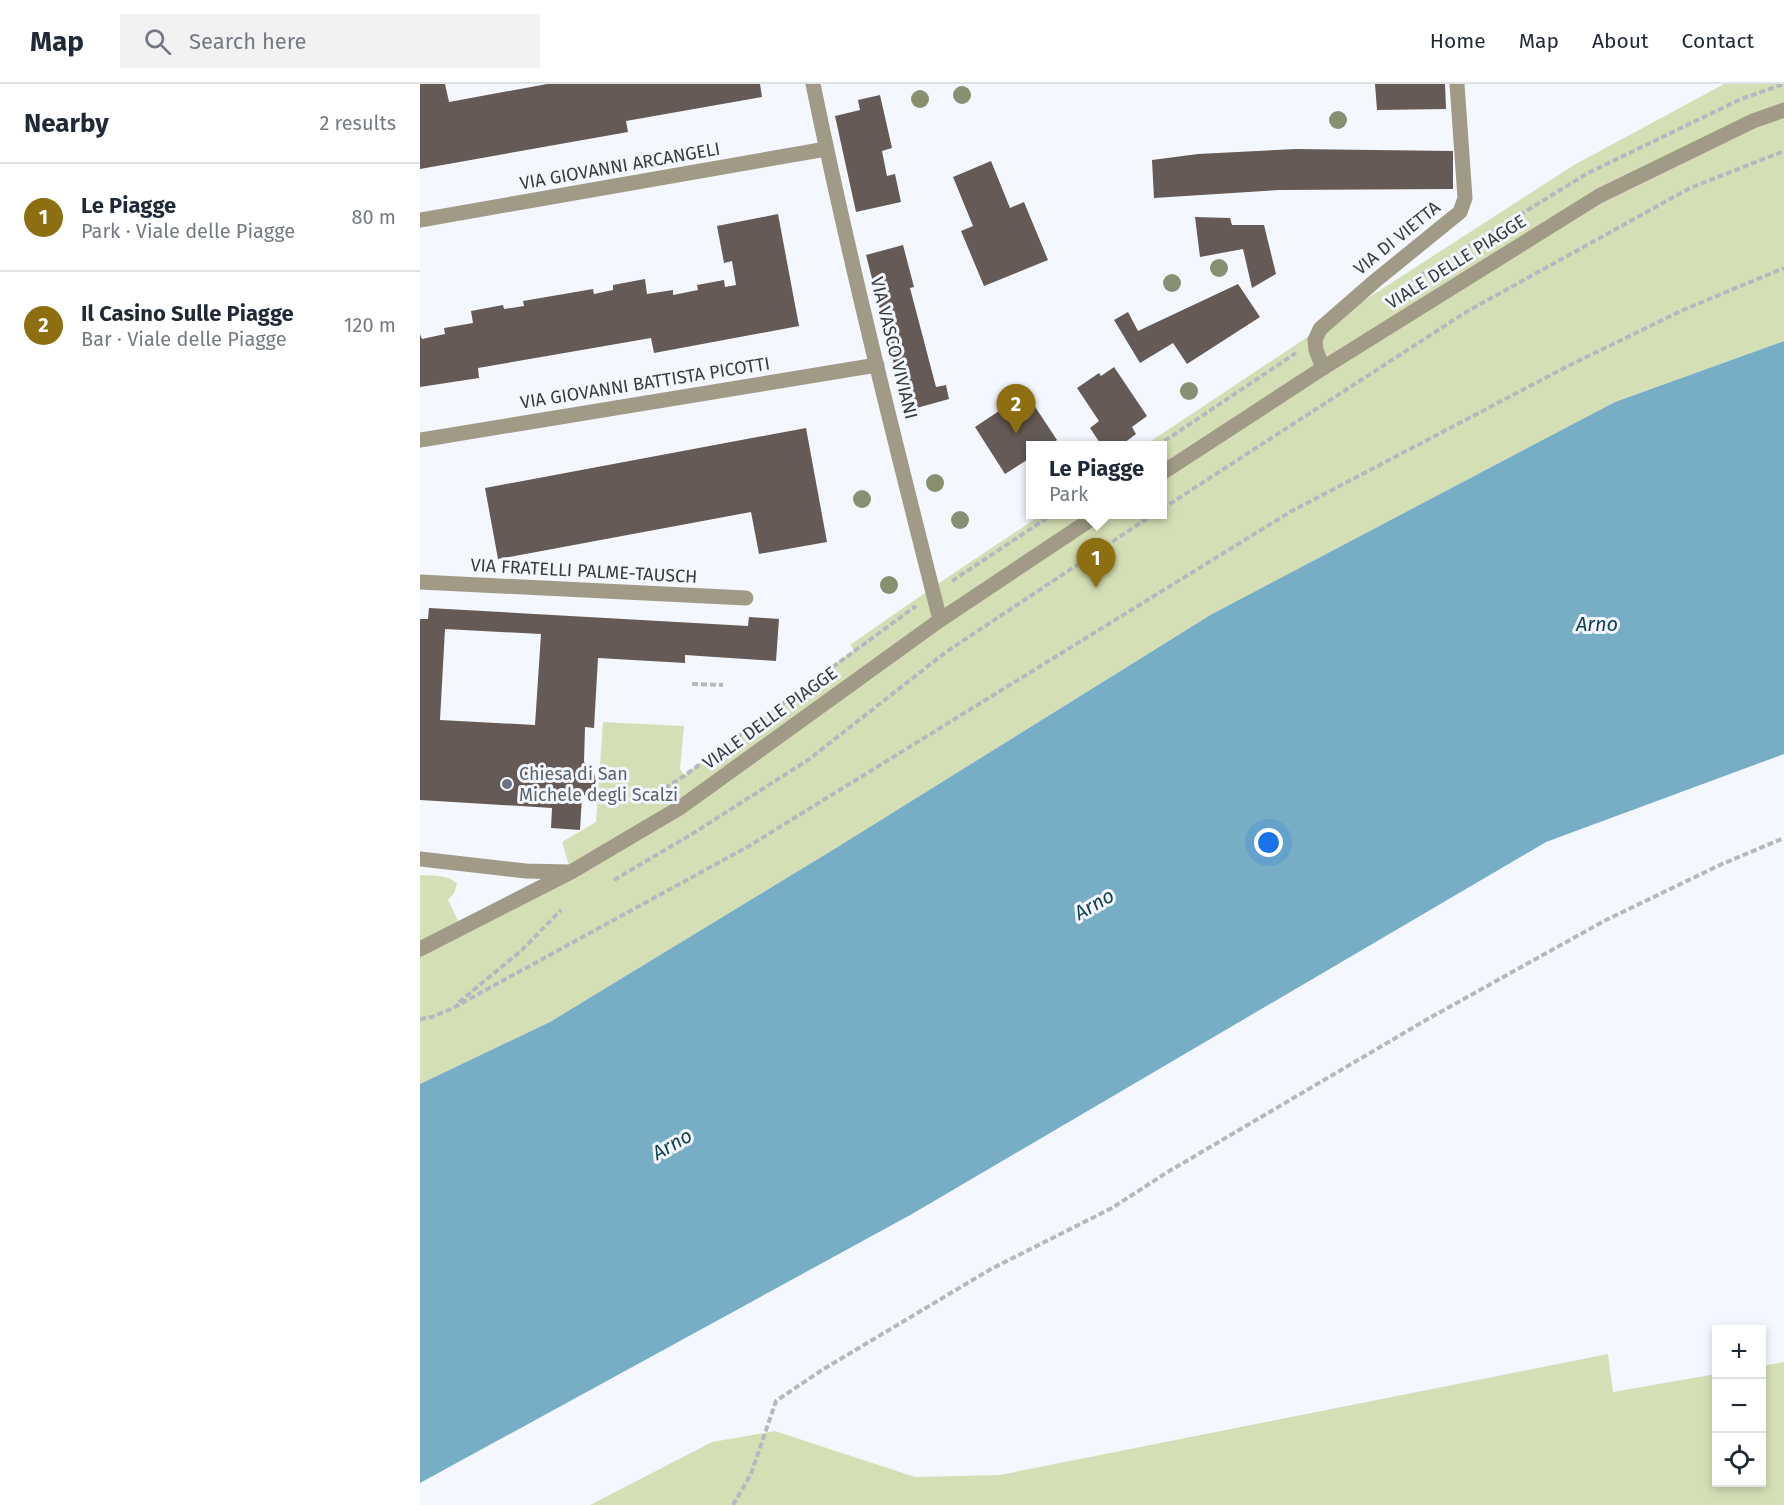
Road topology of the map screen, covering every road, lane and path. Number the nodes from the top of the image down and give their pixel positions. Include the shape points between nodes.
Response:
1 (813, 84) edge
2 (1457, 84) edge
3 (1784, 110) edge
4 (826, 149) junction
5 (1784, 151) edge
6 (420, 220) edge
7 (1784, 268) edge
8 (1315, 340) junction
9 (877, 365) junction
10 (1323, 368) junction
11 (420, 440) edge
12 (1164, 441) edge
13 (1167, 470) edge
14 (1167, 506) edge
15 (1046, 519) edge
16 (1092, 519) edge
17 (1146, 519) edge
18 (420, 582) edge
19 (934, 594) junction
20 (746, 598) dead end
21 (940, 620) junction
22 (692, 684) dead end
23 (723, 686) dead end
24 (638, 805) dead end
25 (1784, 838) edge
26 (420, 859) edge
27 (571, 872) junction
28 (614, 880) dead end
29 (561, 910) dead end
30 (420, 949) edge
31 (452, 1009) junction
32 (420, 1019) edge
33 (733, 1505) edge

1 - 4 street, VIA VASCO VIVIANI
2 - 8 street, VIA DI VIETTA via 1465,198 1461,212 1329,320
3 - 10 street, VIALE DELLE PIAGGE via 1753,121 1599,196
4 - 6 street, VIA GIOVANNI ARCANGELI
4 - 9 street, VIA VASCO VIVIANI
5 - 14 path via 1690,188 1466,312
7 - 31 path via 1592,354 1290,512 749,846
8 - 10 street
8 - 12 path
9 - 11 street, VIA GIOVANNI BATTISTA PICOTTI
9 - 19 street, VIA VASCO VIVIANI
10 - 13 street, VIALE DELLE PIAGGE
15 - 19 path
16 - 21 street, VIALE DELLE PIAGGE
17 - 28 path via 946,652 808,759
18 - 20 street, VIA FRATELLI PALME-TAUSCH
19 - 21 street, VIA VASCO VIVIANI
19 - 24 path via 684,776
21 - 27 street, VIALE DELLE PIAGGE via 681,807
22 - 23 path
25 - 33 path via 1604,921 1406,1032 1112,1208 991,1269 822,1370 776,1401 751,1474
26 - 27 street
27 - 30 street, VIALE DELLE PIAGGE
29 - 31 path via 522,950
31 - 32 path

